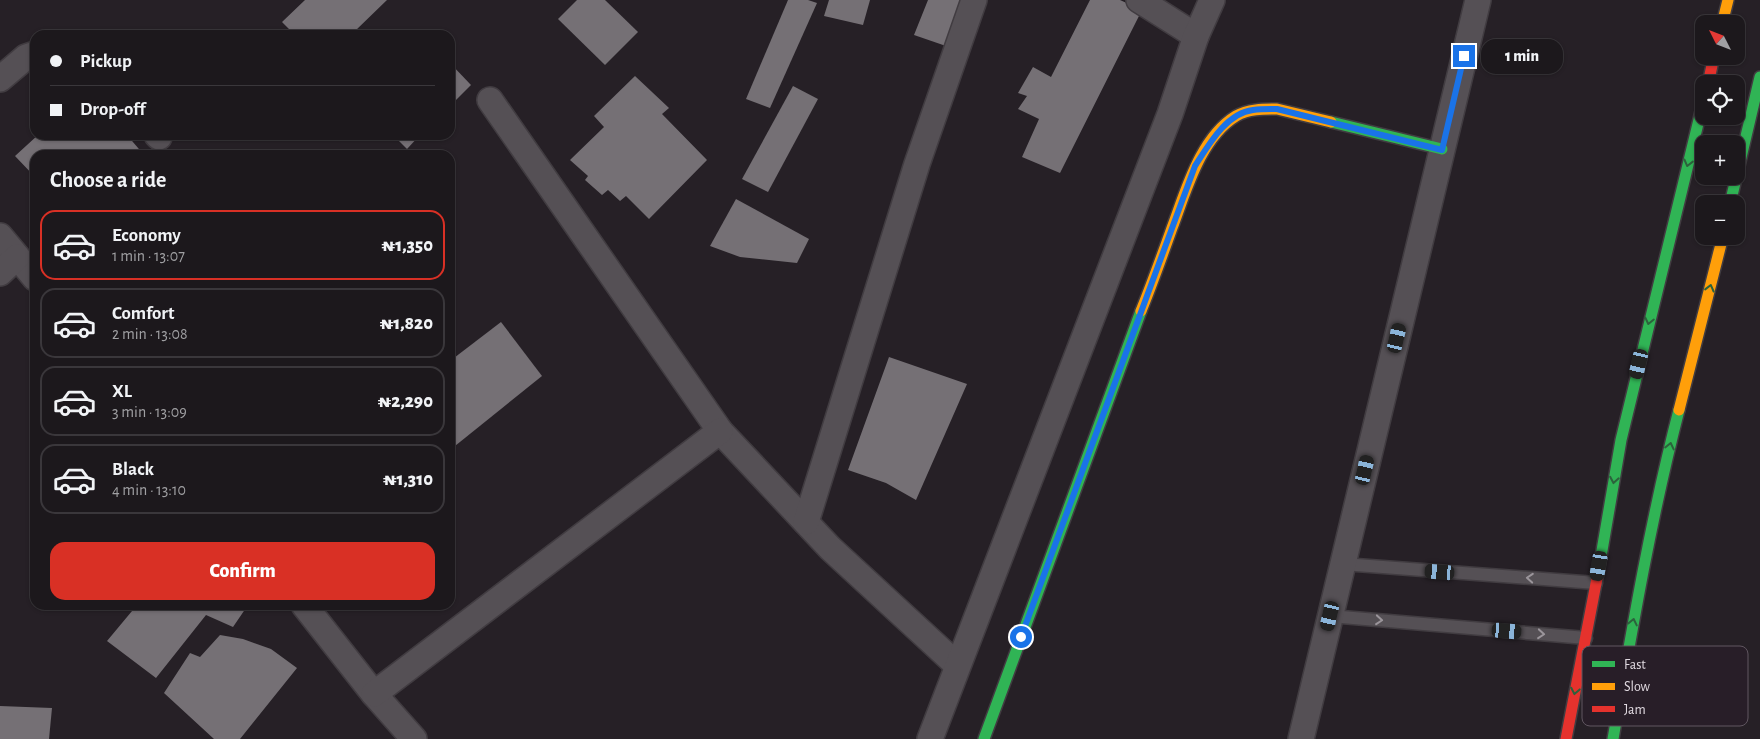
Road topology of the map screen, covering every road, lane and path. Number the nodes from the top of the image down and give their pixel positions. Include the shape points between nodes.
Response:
1 (974, 0) edge
2 (1139, 0) edge
3 (1212, 0) edge
4 (1478, 0) edge
5 (1728, 0) edge
6 (1724, 15) edge
7 (1196, 36) junction
8 (30, 56) edge
9 (1760, 77) edge
10 (0, 79) edge
11 (490, 100) dead end
12 (1698, 125) edge
13 (1442, 150) junction
14 (1732, 195) edge
15 (0, 236) edge
16 (1721, 245) edge
17 (9, 265) edge
18 (30, 276) edge
19 (720, 431) junction
20 (806, 522) junction
21 (1343, 564) junction
22 (1596, 583) junction
23 (308, 610) edge
24 (1330, 616) junction
25 (1586, 638) junction
26 (1584, 646) edge
27 (1629, 646) edge
28 (1582, 658) edge
29 (957, 665) junction
30 (374, 694) junction
31 (1615, 726) edge
32 (414, 739) edge
33 (930, 739) edge
34 (984, 739) edge
35 (1301, 739) edge
36 (1566, 739) edge
37 (1613, 739) edge

1 - 20 street via 917,164
2 - 7 street
3 - 7 street
4 - 13 street
5 - 6 main road
7 - 29 street via 1167,124
8 - 10 street
9 - 14 main road
11 - 19 street
12 -> 22 main road via 1621,440
13 - 21 street
13 - 34 main road via 1277,109 1251,110 1228,122 1211,140 1195,166
15 - 17 street
27 -> 16 main road via 1669,447
17 - 18 street
19 - 20 street
19 - 30 street
20 - 29 street
22 -> 21 lane
21 - 24 street
22 - 25 main road
23 - 30 street
24 -> 25 lane
24 - 35 street
25 -> 26 main road
28 -> 36 main road
29 - 33 street
30 - 32 street
37 -> 31 main road

